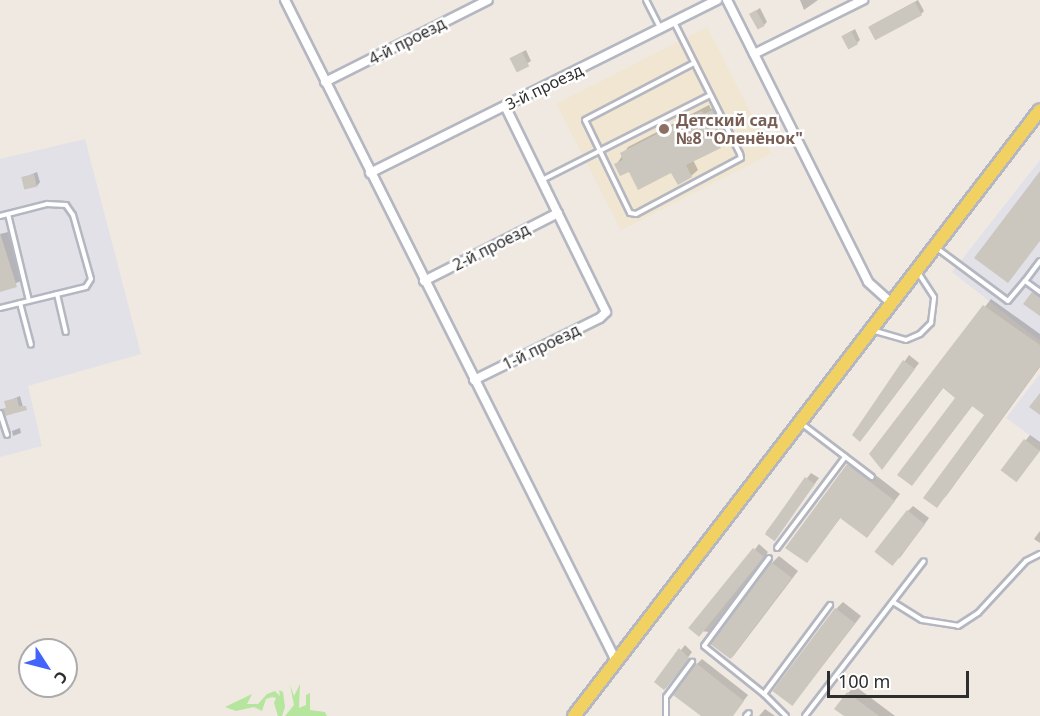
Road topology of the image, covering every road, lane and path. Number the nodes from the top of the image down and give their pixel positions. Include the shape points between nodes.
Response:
1 (285, 0) edge
2 (488, 0) edge
3 (646, 0) edge
4 (717, 0) edge
5 (727, 0) edge
6 (863, 0) edge
7 (674, 22) junction
8 (661, 28) junction
9 (754, 54) junction
10 (694, 63) junction
11 (325, 82) junction
12 (710, 95) junction
13 (505, 106) junction
14 (1040, 110) edge
15 (598, 152) junction
16 (370, 173) junction
17 (542, 180) junction
18 (558, 213) junction
19 (8, 214) junction
20 (0, 216) edge
21 (935, 246) junction
22 (1040, 261) edge
23 (916, 270) junction
24 (424, 281) junction
25 (1025, 281) junction
26 (1040, 292) edge
27 (57, 294) junction
28 (29, 301) junction
29 (20, 303) junction
30 (891, 303) junction
31 (0, 308) edge
32 (871, 329) junction
33 (66, 332) dead end
34 (32, 345) dead end
35 (474, 380) junction
36 (0, 413) edge
37 (800, 423) junction
38 (7, 435) dead end
39 (845, 456) junction
40 (873, 477) dead end
41 (777, 548) dead end
42 (1040, 554) edge
43 (769, 558) dead end
44 (924, 561) dead end
45 (893, 602) junction
46 (830, 605) dead end
47 (616, 661) junction
48 (692, 662) dead end
49 (764, 693) junction
50 (579, 714) edge
51 (666, 716) edge
52 (786, 716) edge
53 (805, 716) edge

1 - 11 street
2 - 11 street, 4-й проезд
3 - 8 lane
4 - 7 street, 3-й проезд
5 - 9 street
6 - 9 street
7 - 8 street, 3-й проезд
7 - 10 lane
8 - 13 street, 3-й проезд
9 - 30 street via 868,282
10 - 12 lane
10 - 15 lane via 588,116 585,127
11 - 16 street
12 - 15 lane
12 - 15 lane via 740,154 739,162 726,169 633,214 627,211
13 - 16 street, 3-й проезд
13 - 17 street
14 - 21 main road
15 - 17 lane
16 - 24 street
17 - 18 street
18 - 24 street, 2-й проезд
18 - 35 street, 1-й проезд via 606,312
19 - 20 lane
19 - 27 lane via 54,203 66,206 73,214 91,279 86,287
19 - 28 lane
21 - 23 main road
21 - 25 lane via 1008,301
22 - 25 lane
23 - 30 main road
23 - 32 lane via 934,297 931,323 906,340
24 - 35 street
25 - 26 lane
27 - 28 lane
27 - 33 lane
28 - 29 lane
29 - 31 lane
29 - 34 lane
30 - 32 main road
32 - 37 main road
35 - 47 street
36 - 38 lane
37 - 39 lane
37 - 47 main road
39 - 40 lane
39 - 41 lane
42 - 45 lane via 1026,561 978,614 958,626 922,621
43 - 49 lane via 704,646
44 - 45 lane
45 - 53 lane
46 - 49 lane
47 - 50 main road
48 - 51 lane via 666,698
49 - 52 lane

